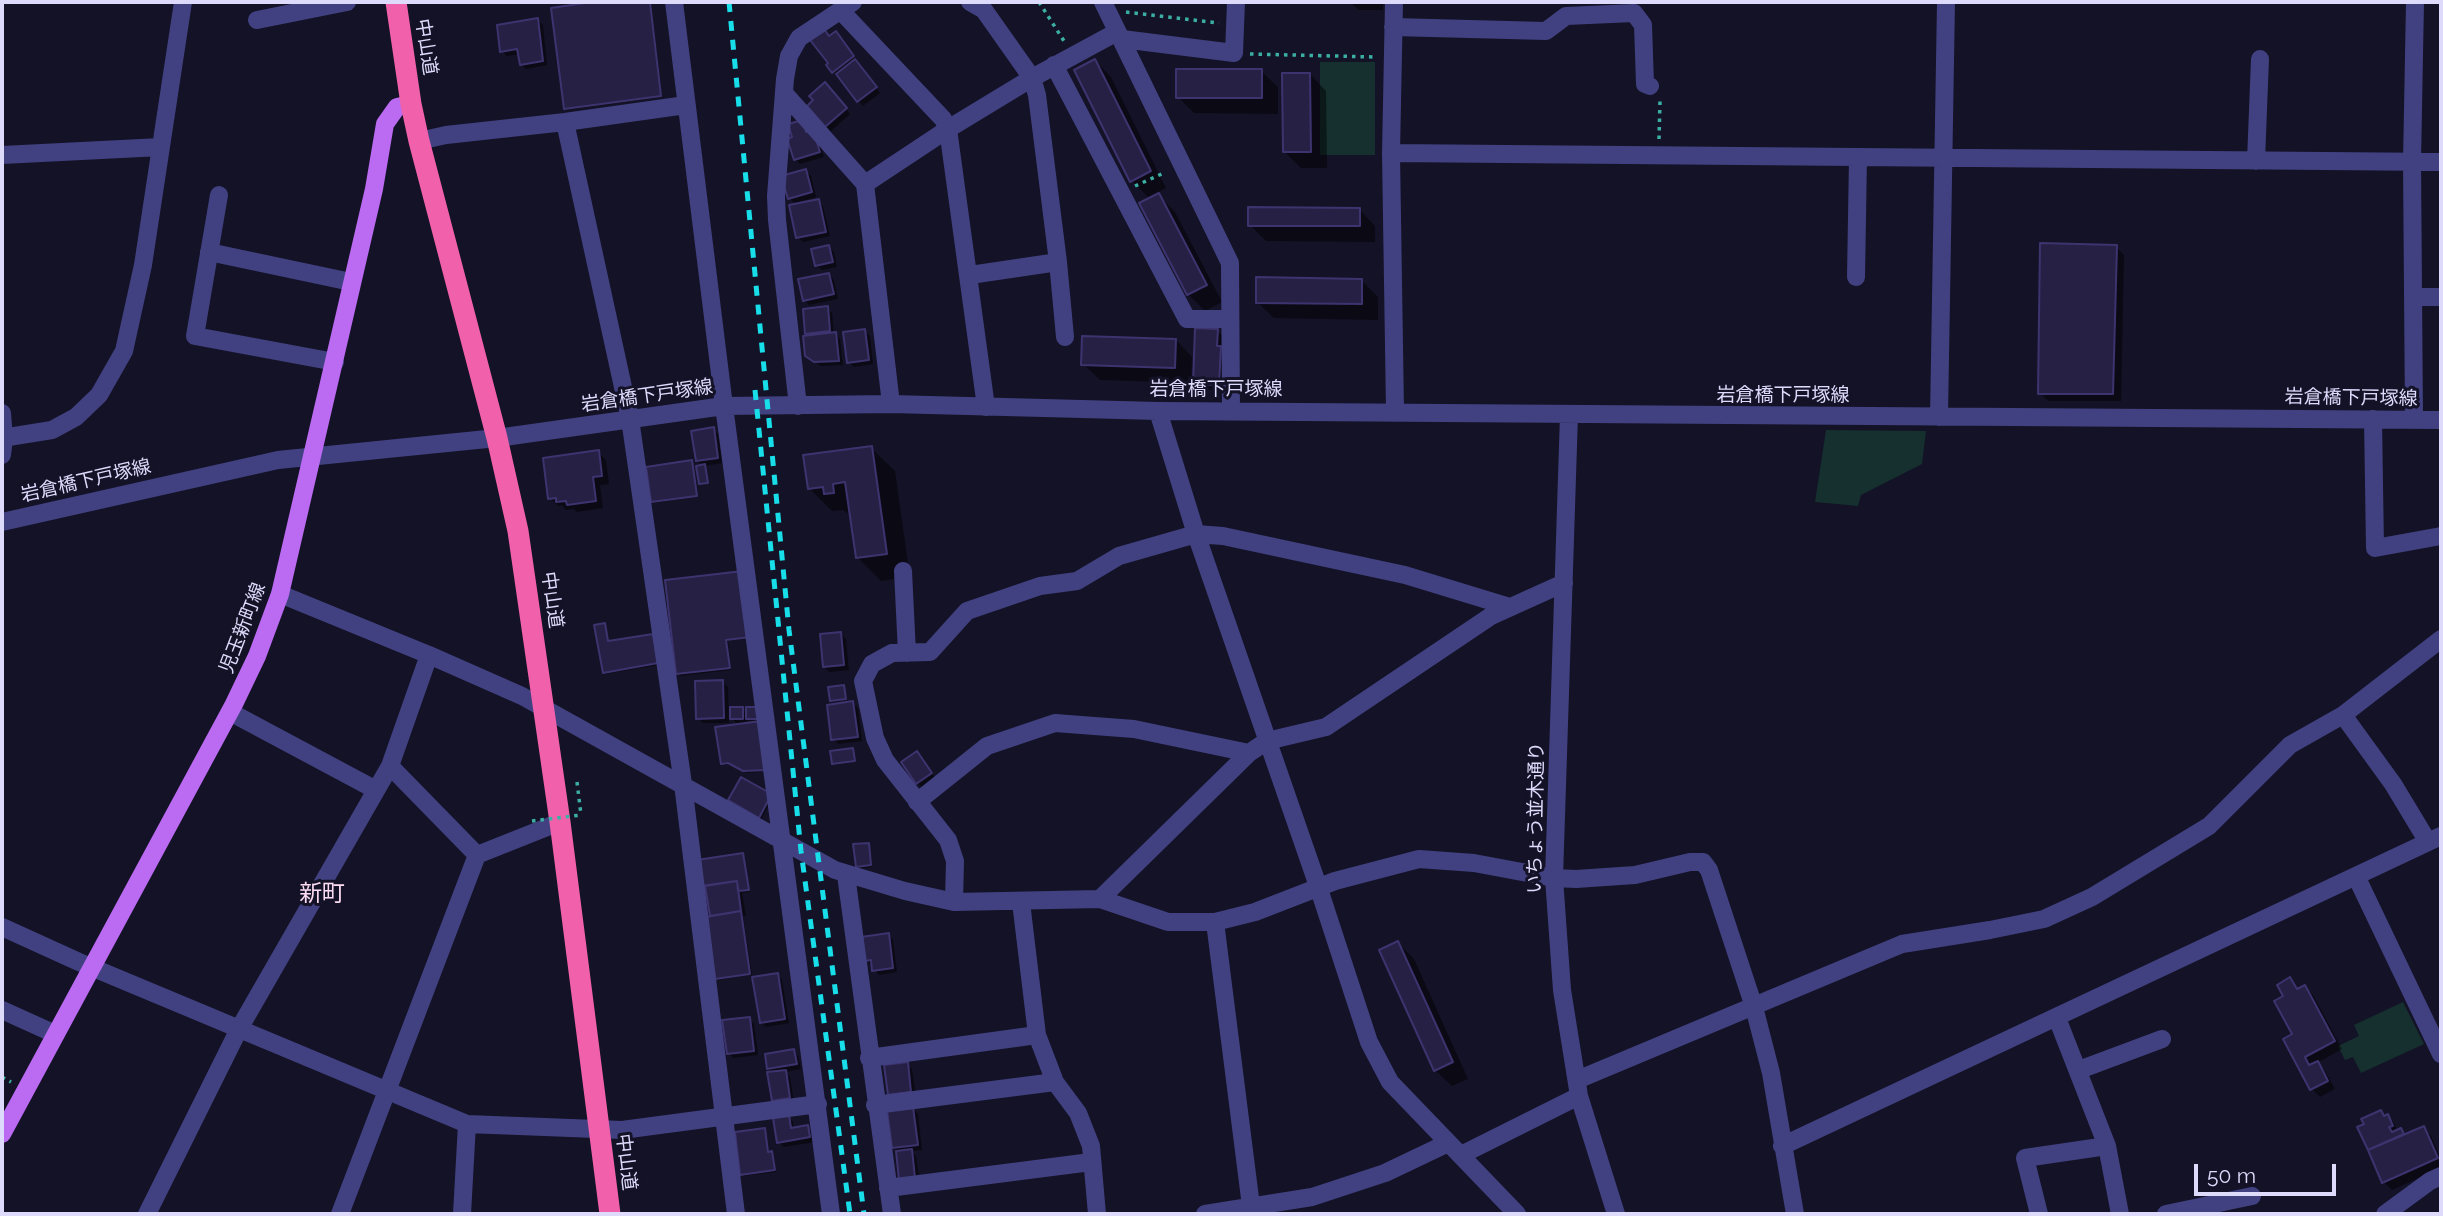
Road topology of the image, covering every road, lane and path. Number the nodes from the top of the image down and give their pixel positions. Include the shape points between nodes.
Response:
1 (183, 2) edge
2 (347, 2) edge
3 (396, 2) edge
4 (674, 2) edge
5 (970, 2) edge
6 (1039, 2) edge
7 (1236, 2) edge
8 (1394, 2) edge
9 (1946, 2) edge
10 (2415, 2) edge
11 (847, 6) edge
12 (1105, 6) edge
13 (257, 19) dead end
14 (1235, 25) junction
15 (1393, 27) junction
16 (1120, 35) junction
17 (1234, 53) junction
18 (1073, 55) junction
19 (1393, 58) junction
20 (2260, 59) dead end
21 (1055, 65) junction
22 (1032, 78) junction
23 (1650, 86) joint
24 (784, 93) junction
25 (411, 104) junction
26 (686, 105) junction
27 (565, 122) junction
28 (948, 129) junction
29 (419, 141) junction
30 (162, 147) junction
31 (1391, 153) junction
32 (2, 155) edge
33 (1659, 155) junction
34 (1858, 157) junction
35 (1944, 158) junction
36 (2256, 161) junction
37 (2412, 162) junction
38 (2441, 162) edge
39 (1181, 165) junction
40 (865, 184) junction
41 (1122, 193) junction
42 (219, 195) dead end
43 (209, 252) junction
44 (1058, 262) junction
45 (970, 275) junction
46 (1856, 277) dead end
47 (351, 282) junction
48 (2414, 297) junction
49 (2441, 297) edge
50 (1229, 319) junction
51 (1065, 337) dead end
52 (335, 362) junction
53 (891, 404) junction
54 (724, 406) junction
55 (798, 406) junction
56 (986, 407) junction
57 (1231, 409) junction
58 (1158, 411) junction
59 (1395, 411) junction
60 (2, 413) edge
61 (1569, 415) junction
62 (1939, 416) junction
63 (631, 419) junction
64 (2373, 419) junction
65 (2414, 420) junction
66 (2441, 420) edge
67 (497, 438) junction
68 (2, 444) edge
69 (312, 456) junction
70 (2, 522) edge
71 (1196, 534) junction
72 (2441, 536) edge
73 (903, 571) dead end
74 (1564, 583) junction
75 (281, 594) junction
76 (1510, 607) junction
77 (2441, 639) edge
78 (907, 653) junction
79 (429, 655) junction
80 (544, 708) junction
81 (230, 712) junction
82 (2343, 715) junction
83 (1267, 741) junction
84 (1249, 753) junction
85 (390, 766) junction
86 (577, 782) dead end
87 (683, 785) junction
88 (376, 790) junction
89 (917, 803) junction
90 (532, 821) dead end
91 (560, 822) junction
92 (783, 839) junction
93 (2435, 839) edge
94 (477, 855) junction
95 (846, 875) junction
96 (2356, 876) junction
97 (1553, 878) junction
98 (1318, 887) junction
99 (1100, 899) junction
100 (954, 902) junction
101 (1021, 902) junction
102 (1215, 922) junction
103 (2, 927) edge
104 (93, 968) junction
105 (1754, 1007) junction
106 (2, 1010) edge
107 (2057, 1018) junction
108 (239, 1029) junction
109 (55, 1034) junction
110 (1037, 1035) junction
111 (2162, 1039) dead end
112 (2441, 1054) edge
113 (869, 1058) junction
114 (2079, 1070) junction
115 (1055, 1082) junction
116 (1578, 1088) junction
117 (387, 1091) junction
118 (818, 1104) junction
119 (876, 1105) junction
120 (723, 1116) junction
121 (467, 1125) junction
122 (599, 1130) junction
123 (2, 1133) edge
124 (1448, 1143) junction
125 (1782, 1146) junction
126 (2107, 1146) junction
127 (1461, 1156) junction
128 (1091, 1162) junction
129 (2441, 1176) edge
130 (888, 1188) junction
131 (2252, 1196) dead end
132 (1252, 1210) edge
133 (2199, 1211) edge
134 (147, 1214) edge
135 (340, 1214) edge
136 (462, 1214) edge
137 (610, 1214) edge
138 (736, 1214) edge
139 (831, 1214) edge
140 (892, 1214) edge
141 (1097, 1214) edge
142 (1205, 1214) edge
143 (1517, 1214) edge
144 (1616, 1214) edge
145 (1795, 1214) edge
146 (2039, 1214) edge
147 (2120, 1214) edge
148 (2166, 1214) edge
149 (2385, 1214) edge

1 - 30 street
2 - 13 street
3 - 25 highway, 中山道
4 - 26 street
5 - 22 street via 984,10
6 - 18 path
7 - 14 street
8 - 15 street
9 - 35 street
10 - 37 street
11 - 24 street via 799,38 789,56
11 - 28 street
12 - 14 path
12 - 16 street
14 - 17 street
15 - 19 street
15 - 23 street via 1546,31 1566,16 1634,13 1643,25 1645,84
16 - 17 street
16 - 18 street
16 - 39 street
17 - 19 path
18 - 21 street
19 - 31 street
20 - 36 street
21 - 22 street
21 - 41 street
22 - 28 street
22 - 44 street
23 - 33 path via 1660,101
24 - 40 street
24 - 55 street via 777,220
25 - 29 highway, 中山道
25 - 47 main road, 児玉新町線 via 397,107 385,124
26 - 27 street
26 - 54 street
27 - 29 street
27 - 63 street
28 - 40 street
28 - 45 street
29 - 67 highway, 中山道
30 - 32 street
30 - 68 street via 124,351 99,395 76,416 52,430
31 - 33 street
31 - 59 street
33 - 34 street
34 - 35 street
34 - 46 street
35 - 36 street
35 - 62 street
36 - 37 street
37 - 38 street
37 - 48 street
39 - 41 path
39 - 50 street via 1230,263
40 - 53 street
41 - 50 street via 1187,318
42 - 43 street
43 - 47 street
43 - 52 street via 195,335
44 - 45 street
44 - 51 street
45 - 56 street
47 - 52 main road, 児玉新町線
48 - 49 street
48 - 65 street
50 - 57 street
52 - 69 main road, 児玉新町線
53 - 55 street, 岩倉橋下戸塚線
53 - 56 street, 岩倉橋下戸塚線
54 - 55 street, 岩倉橋下戸塚線
54 - 63 street, 岩倉橋下戸塚線
54 - 92 street
56 - 58 street, 岩倉橋下戸塚線
57 - 58 street, 岩倉橋下戸塚線
57 - 59 street, 岩倉橋下戸塚線
58 - 71 street
59 - 61 street, 岩倉橋下戸塚線
60 - 68 street
61 - 62 street, 岩倉橋下戸塚線
61 - 74 street, いちょう並木通り
62 - 64 street, 岩倉橋下戸塚線
63 - 67 street, 岩倉橋下戸塚線
63 - 87 street
64 - 65 street, 岩倉橋下戸塚線
64 - 72 street via 2375,548
65 - 66 street, 岩倉橋下戸塚線
67 - 69 street, 岩倉橋下戸塚線
67 - 80 highway, 中山道 via 524,567
69 - 70 street, 岩倉橋下戸塚線
69 - 75 main road, 児玉新町線
71 - 76 street via 1405,575
71 - 78 street via 1119,556 1077,581 1040,586 967,611 930,652
71 - 83 street
73 - 78 street
74 - 76 street
74 - 97 street, いちょう並木通り
75 - 79 street
75 - 81 main road, 児玉新町線
76 - 83 street via 1326,727
77 - 82 street
78 - 89 street via 892,653 872,664 863,681 875,738 885,760
79 - 80 street
79 - 85 street
80 - 87 street
80 - 91 highway, 中山道
81 - 88 street
81 - 104 main road, 児玉新町線
82 - 93 street
82 - 105 street via 2290,745 2209,826 2092,897 2044,919 1902,944
83 - 84 street
83 - 98 street
84 - 89 street via 1134,729 1055,723 987,746
84 - 99 street
85 - 88 street
85 - 94 street
86 - 90 path, bridge via 581,815
87 - 92 street
87 - 120 street
88 - 108 street
89 - 100 street via 948,840 956,861
91 - 94 street
91 - 122 highway, 中山道
92 - 95 street
92 - 118 street
93 - 96 street
94 - 117 street
95 - 100 street
95 - 113 street
96 - 107 street
96 - 112 street
97 - 98 street via 1474,863 1419,859
97 - 105 street via 1635,875 1703,862
97 - 116 street, いちょう並木通り via 1562,989
98 - 102 street
98 - 124 street via 1369,1042 1390,1082
99 - 101 street
99 - 102 street via 1168,922
100 - 101 street
101 - 110 street
102 - 132 street
103 - 104 street
104 - 108 street
104 - 109 main road, 児玉新町線
105 - 116 street
105 - 125 street via 1772,1073
106 - 109 street
107 - 114 street
107 - 125 street
108 - 117 street
108 - 134 street
109 - 123 main road, 児玉新町線
110 - 113 street
110 - 115 street
111 - 114 street
113 - 119 street
114 - 126 street
115 - 119 street
115 - 128 street via 1077,1113 1091,1146
116 - 127 street
116 - 144 street, いちょう並木通り
117 - 121 street
117 - 135 street
118 - 120 street
118 - 139 street
119 - 130 street
120 - 122 street
120 - 138 street
121 - 122 street
121 - 136 street
122 - 137 highway, 中山道
124 - 127 street
124 - 132 street via 1385,1172 1312,1197
125 - 145 street
126 - 146 street via 2025,1158
126 - 147 street
127 - 143 street
128 - 130 street
128 - 141 street
129 - 149 street
130 - 140 street
131 - 133 street
132 - 142 street
133 - 148 street

